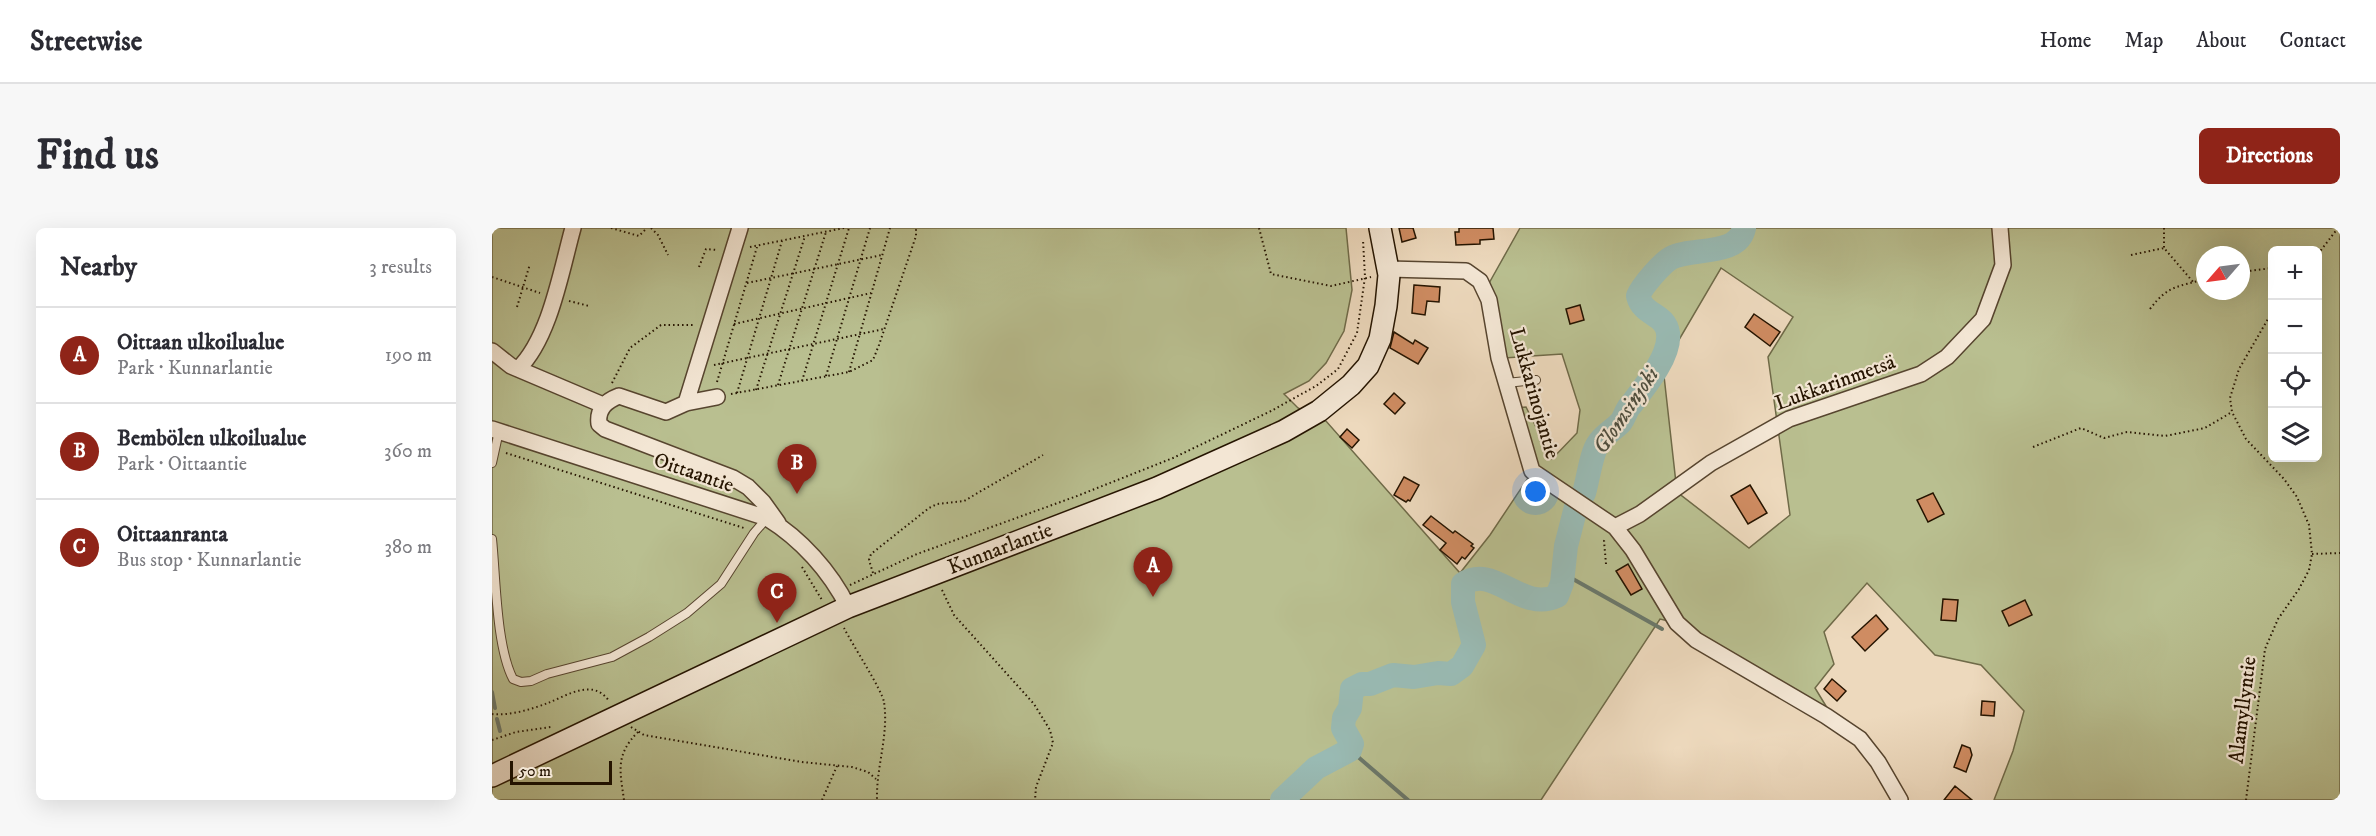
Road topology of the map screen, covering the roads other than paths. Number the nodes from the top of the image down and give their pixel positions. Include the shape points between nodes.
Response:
1 (573, 228) edge
2 (740, 228) edge
3 (2000, 228) edge
4 (1371, 233) edge
5 (1388, 269) junction
6 (492, 351) edge
7 (518, 369) junction
8 (1536, 380) dead end
9 (1506, 383) junction
10 (717, 390) road end
11 (686, 403) junction
12 (603, 405) junction
13 (496, 430) edge
14 (492, 463) edge
15 (773, 522) junction
16 (1615, 527) junction
17 (492, 539) edge
18 (836, 602) junction
19 (492, 776) edge
20 (1900, 800) edge

1 - 7 street via 547,320 529,358
2 - 11 street
3 - 16 street, Lukkarinmetsä via 2003,265 1983,319 1947,357 1921,374 1789,418 1711,463 1640,514
4 - 5 main road, Kunnarlantie
5 - 9 street, Lukkarinojantie via 1466,272 1480,281 1489,300
5 - 18 main road, Kunnarlantie via 1380,339 1368,366 1319,411 1158,488
6 - 7 street
7 - 12 street
8 - 9 lane
9 - 16 street, Lukkarinojantie via 1532,471
10 - 11 street
11 - 12 street via 666,412 619,396
12 - 15 street via 598,416 605,429 748,487 763,502
13 - 14 lane
13 - 15 street, Oittaantie
15 - 17 lane via 754,533 721,584 687,613 612,657 521,682 513,679 504,653
15 - 18 street, Oittaantie via 820,564
16 - 20 street, Lukkarinojantie via 1677,623 1696,640 1860,739
18 - 19 main road, Kunnarlantie

